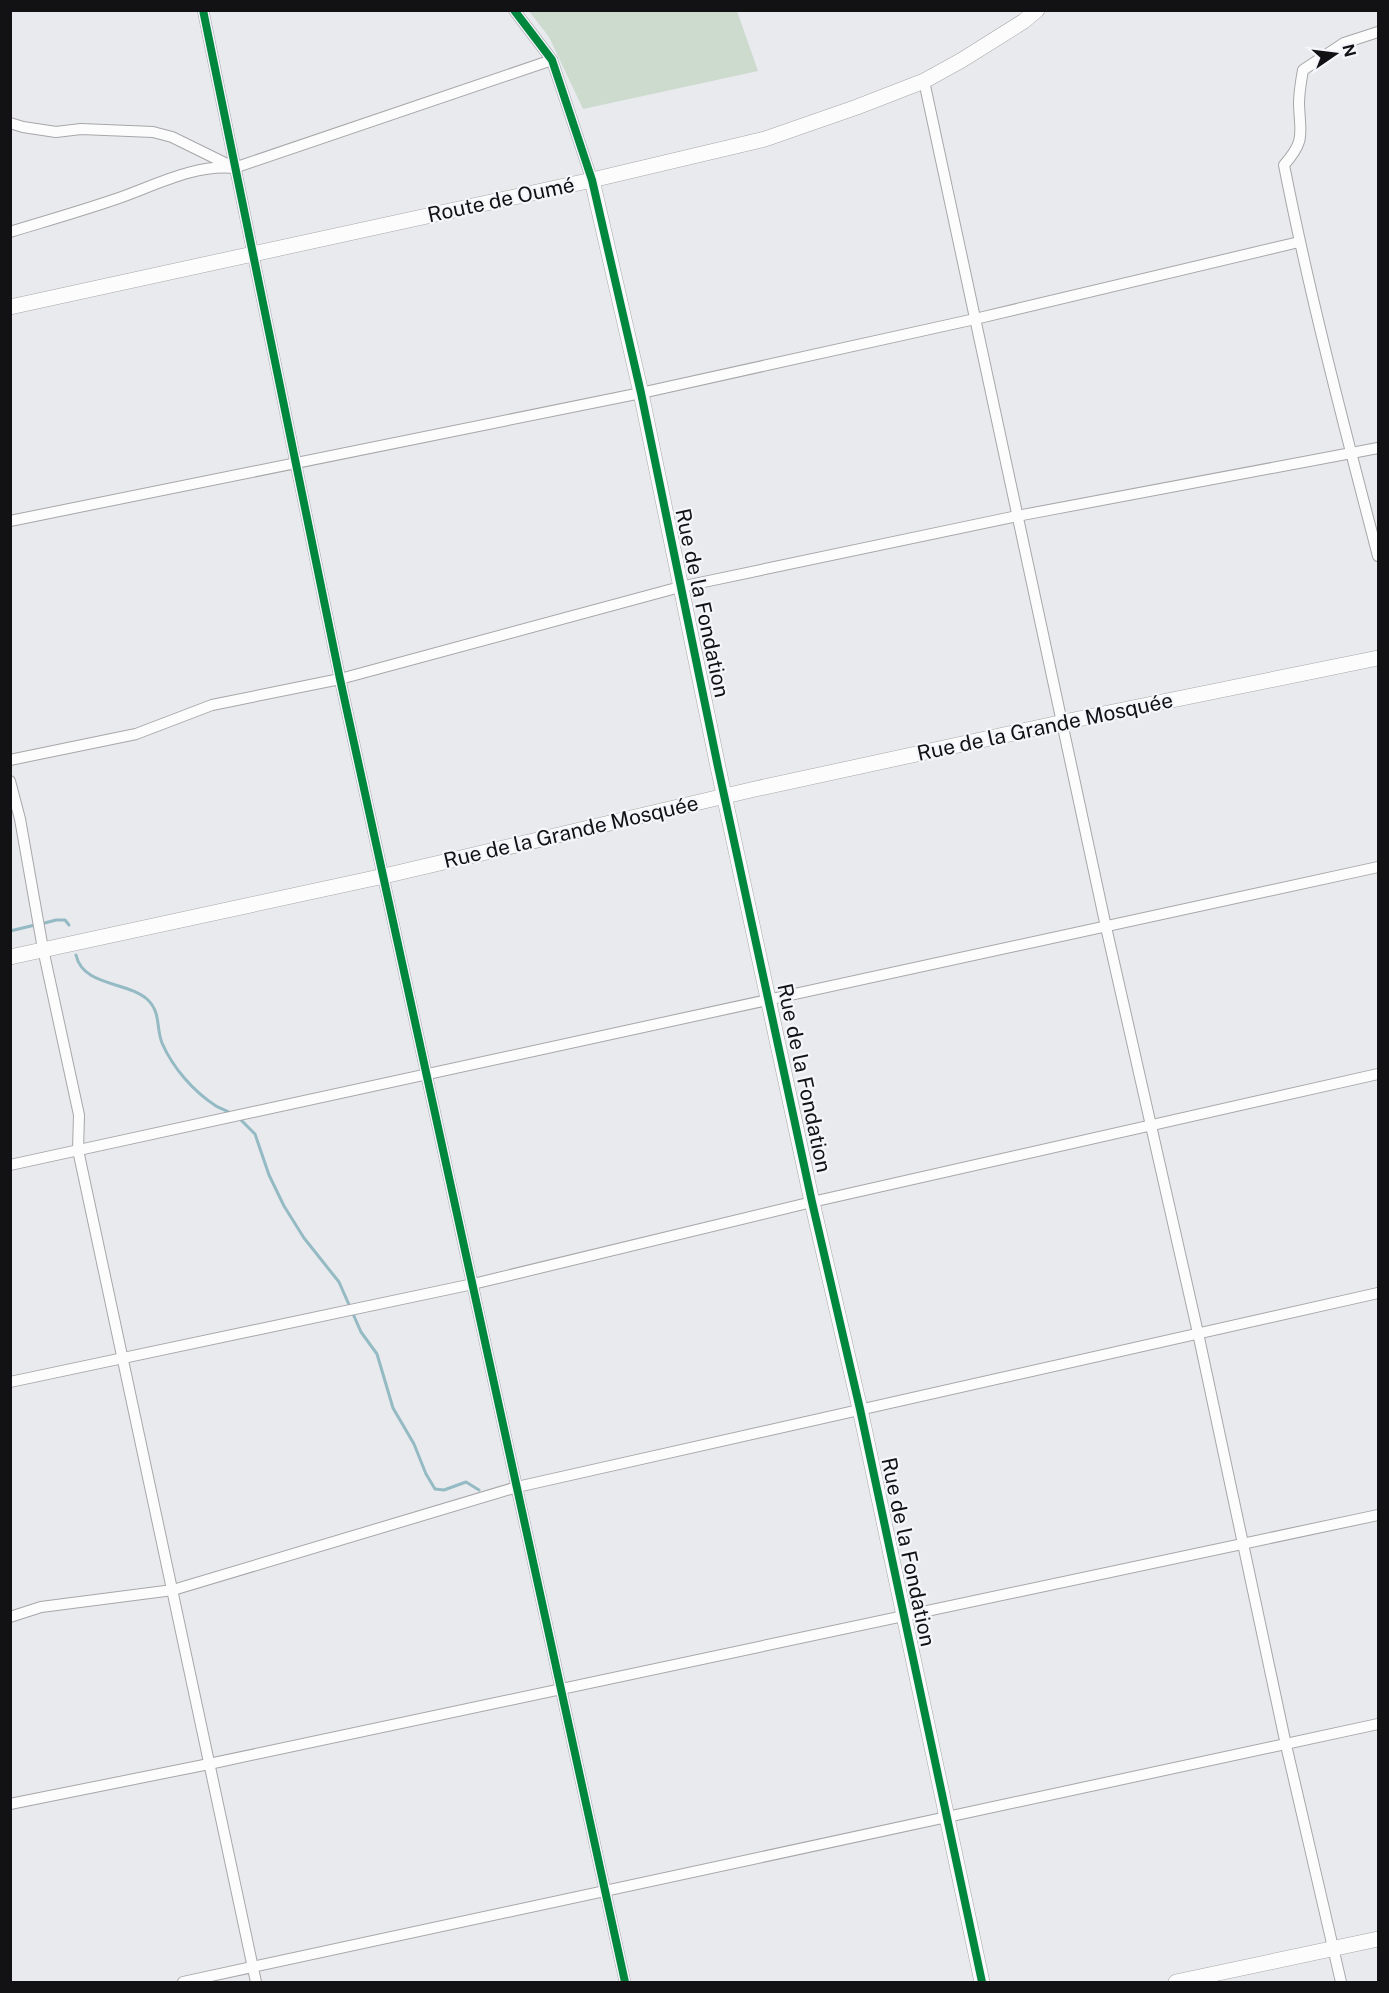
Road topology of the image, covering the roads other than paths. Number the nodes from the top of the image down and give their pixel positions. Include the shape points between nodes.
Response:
1 (203, 10) edge
2 (514, 10) edge
3 (1037, 10) edge
4 (1378, 32) edge
5 (552, 60) junction
6 (924, 81) junction
7 (10, 123) edge
8 (234, 168) junction
9 (592, 180) junction
10 (10, 232) edge
11 (1299, 242) junction
12 (252, 254) junction
13 (10, 307) edge
14 (975, 320) junction
15 (641, 393) junction
16 (1378, 448) edge
17 (1351, 454) junction
18 (295, 464) junction
19 (1017, 516) junction
20 (10, 521) edge
21 (1378, 556) edge
22 (680, 587) junction
23 (1378, 658) edge
24 (340, 679) junction
25 (1064, 722) junction
26 (10, 760) edge
27 (10, 781) edge
28 (725, 796) junction
29 (1378, 867) edge
30 (384, 876) junction
31 (1106, 927) junction
32 (43, 949) junction
33 (10, 957) edge
34 (769, 999) junction
35 (427, 1074) junction
36 (1378, 1074) edge
37 (1152, 1124) junction
38 (78, 1150) junction
39 (10, 1165) edge
40 (812, 1202) junction
41 (473, 1284) junction
42 (1378, 1293) edge
43 (1198, 1333) junction
44 (122, 1359) junction
45 (10, 1382) edge
46 (860, 1409) junction
47 (517, 1487) junction
48 (1378, 1515) edge
49 (1243, 1544) junction
50 (173, 1590) junction
51 (903, 1615) junction
52 (10, 1617) edge
53 (561, 1689) junction
54 (1378, 1724) edge
55 (1286, 1745) junction
56 (209, 1764) junction
57 (10, 1804) edge
58 (947, 1818) junction
59 (605, 1892) junction
60 (1378, 1939) edge
61 (1334, 1948) junction
62 (253, 1968) junction
63 (183, 1983) edge
64 (256, 1983) edge
65 (625, 1983) edge
66 (982, 1983) edge
67 (1176, 1983) edge
68 (1341, 1983) edge

1 - 8 street
2 - 5 street
3 - 6 street, Route de Oumé
4 - 11 street via 1344,43 1303,70 1299,102 1302,135 1284,165
5 - 8 street
5 - 9 street
6 - 9 street, Route de Oumé via 765,139
6 - 14 street
7 - 8 street via 56,132 153,132 172,137
8 - 10 street via 192,172
8 - 12 street
9 - 12 street, Route de Oumé
9 - 15 street, Rue de la Fondation
11 - 14 street
11 - 17 street
12 - 13 street, Route de Oumé
12 - 18 street
14 - 15 street
14 - 19 street
15 - 18 street
15 - 22 street, Rue de la Fondation
16 - 17 street
17 - 19 street
17 - 21 street
18 - 20 street
18 - 24 street
19 - 22 street
19 - 25 street
22 - 24 street
22 - 28 street, Rue de la Fondation
23 - 25 street, Rue de la Grande Mosquée
24 - 26 street via 212,705 136,734
24 - 30 street
25 - 28 street, Rue de la Grande Mosquée
25 - 31 street
27 - 32 street
28 - 30 street, Rue de la Grande Mosquée
28 - 34 street, Rue de la Fondation
29 - 31 street
30 - 32 street, Rue de la Grande Mosquée
30 - 35 street
31 - 34 street
31 - 37 street
32 - 33 street, Rue de la Grande Mosquée
32 - 38 street via 79,1114
34 - 35 street
34 - 40 street, Rue de la Fondation
35 - 38 street
35 - 41 street
36 - 37 street
37 - 40 street
37 - 43 street
38 - 39 street
38 - 44 street
40 - 41 street
40 - 46 street, Rue de la Fondation
41 - 44 street
41 - 47 street
42 - 43 street
43 - 46 street
43 - 49 street
44 - 45 street
44 - 50 street
46 - 47 street
46 - 51 street, Rue de la Fondation
47 - 50 street
47 - 53 street
48 - 49 street
49 - 51 street
49 - 55 street
50 - 52 street via 42,1607
50 - 56 street
51 - 53 street
51 - 58 street, Rue de la Fondation
53 - 56 street
53 - 59 street
54 - 55 street
55 - 58 street
55 - 61 street
56 - 57 street
56 - 62 street
58 - 59 street
58 - 66 street, Rue de la Fondation
59 - 62 street
59 - 65 street
60 - 61 street
61 - 67 street
61 - 68 street
62 - 63 street
62 - 64 street

